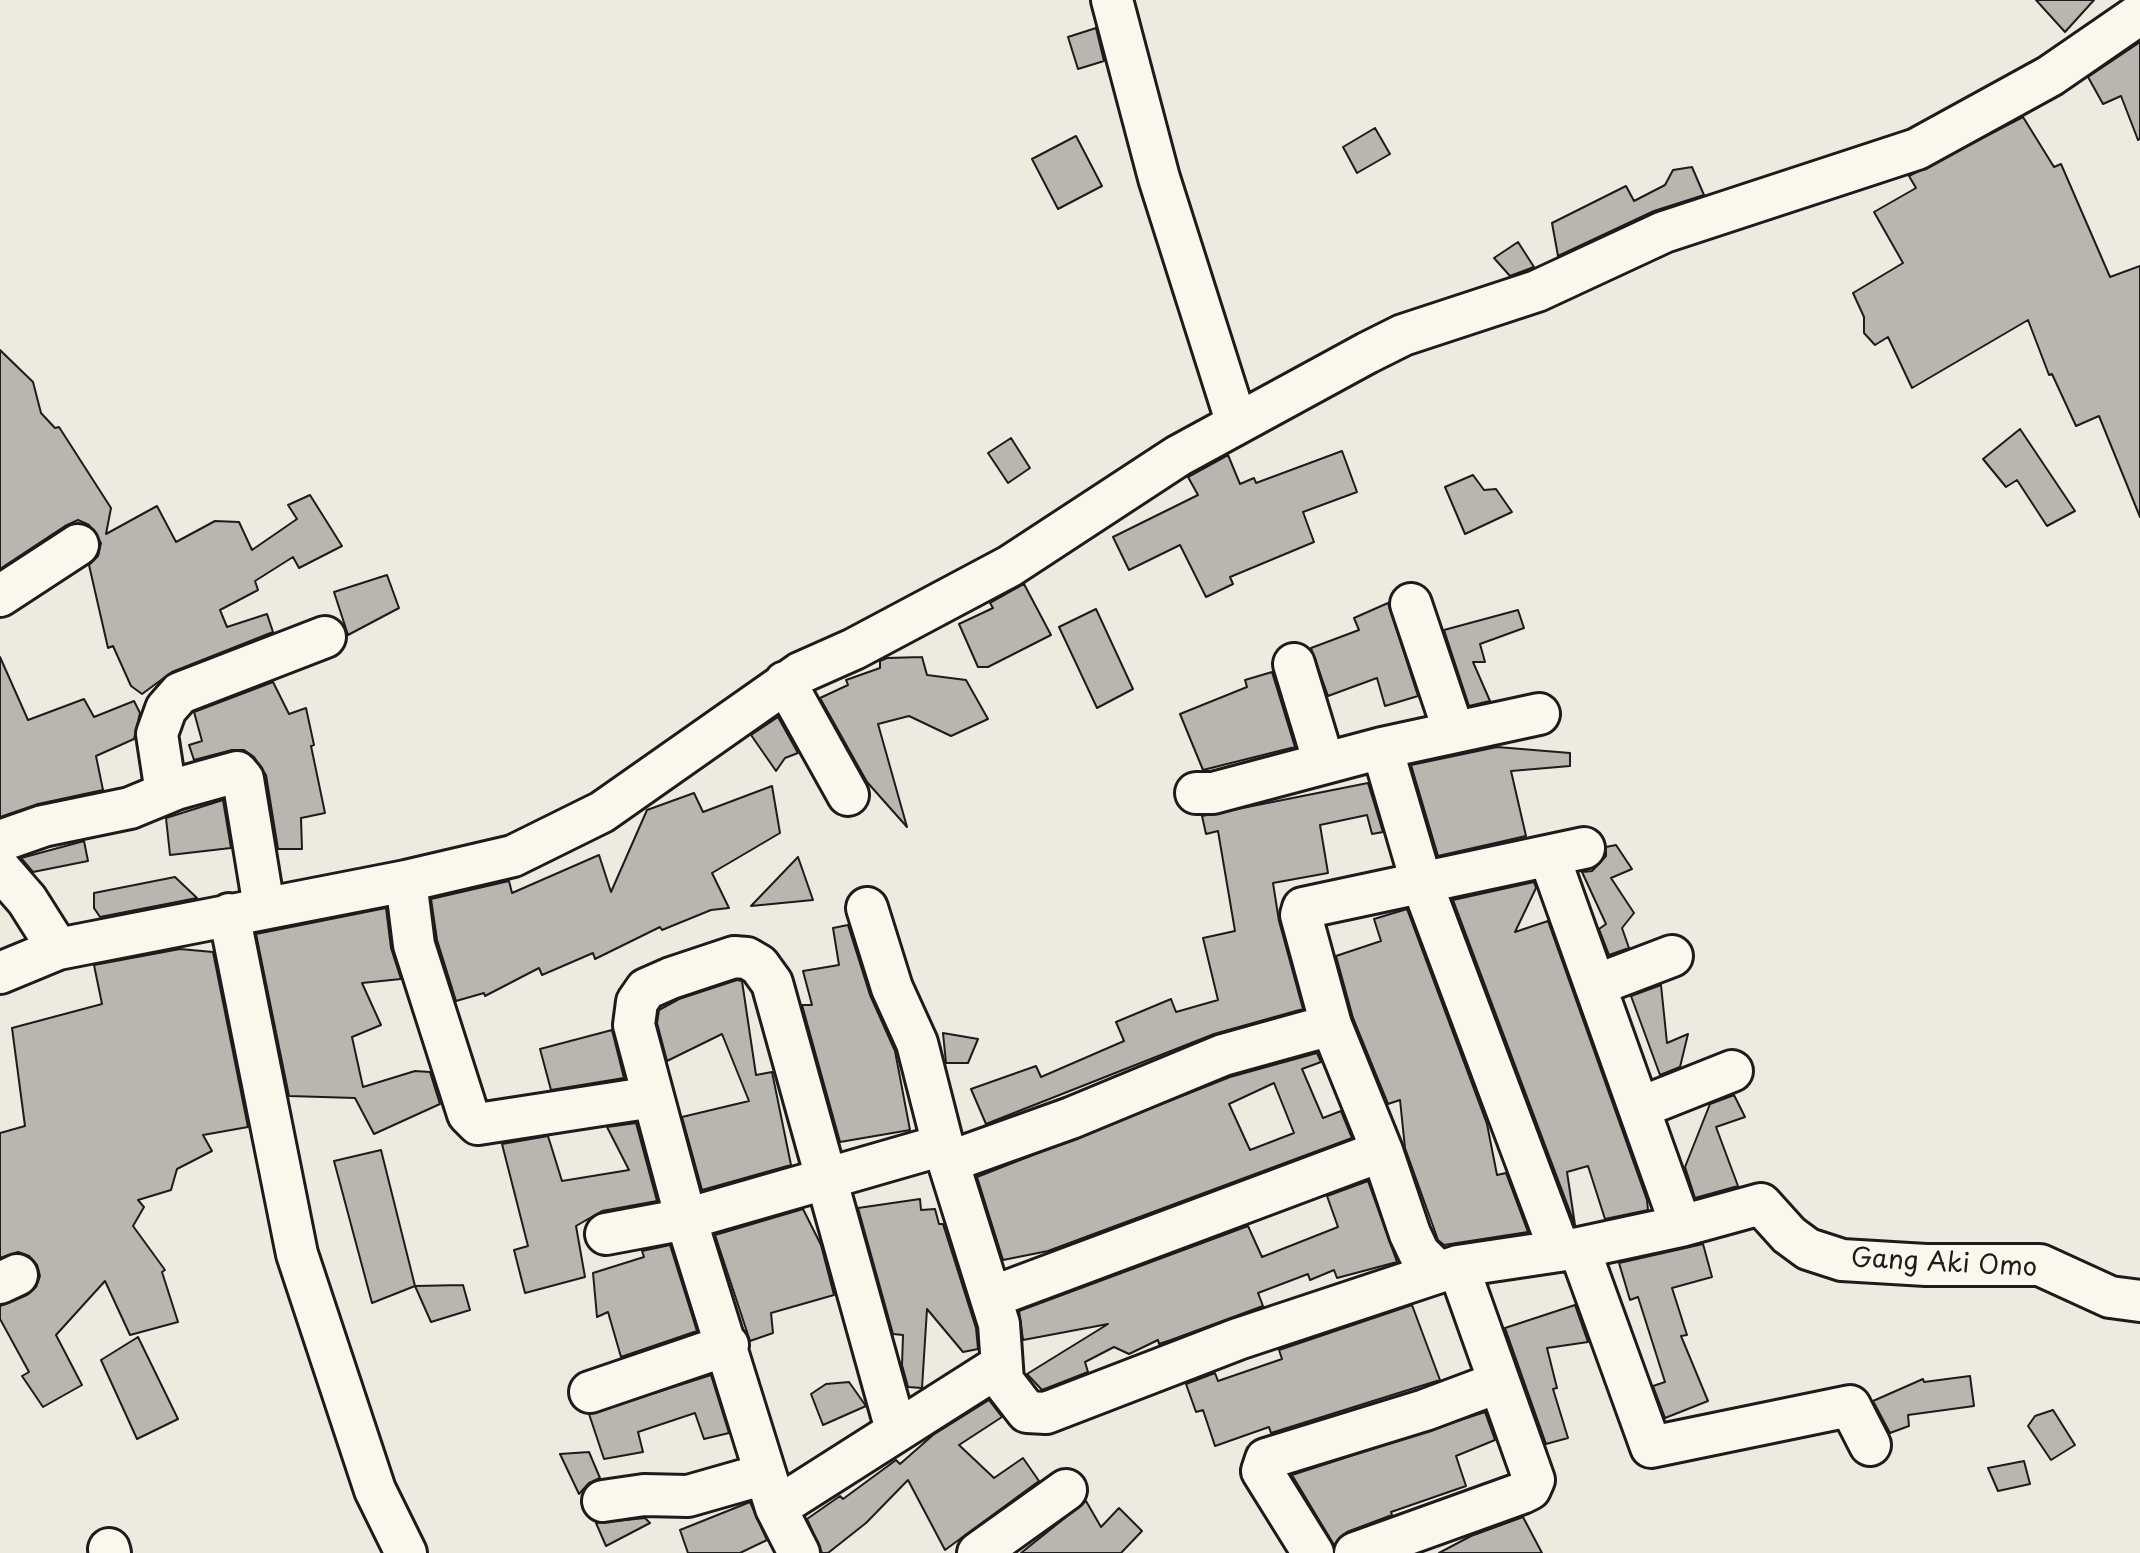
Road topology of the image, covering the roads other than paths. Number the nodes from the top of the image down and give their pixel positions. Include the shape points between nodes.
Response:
1 (1112, 0) edge
2 (2140, 14) edge
3 (1237, 424) junction
4 (78, 545) dead end
5 (0, 596) edge
6 (1411, 604) dead end
7 (325, 637) dead end
8 (1294, 664) dead end
9 (785, 682) junction
10 (1539, 714) dead end
11 (1454, 732) junction
12 (1382, 748) junction
13 (1324, 763) junction
14 (166, 793) junction
15 (1196, 793) dead end
16 (848, 795) dead end
17 (0, 841) edge
18 (0, 869) edge
19 (406, 881) junction
20 (1421, 881) junction
21 (867, 908) dead end
22 (246, 910) junction
23 (58, 949) junction
24 (1672, 956) dead end
25 (0, 973) edge
26 (1596, 985) junction
27 (1331, 1025) junction
28 (1732, 1071) dead end
29 (653, 1097) junction
30 (1639, 1108) junction
31 (1382, 1151) junction
32 (947, 1153) junction
33 (828, 1178) junction
34 (686, 1219) junction
35 (1681, 1226) junction
36 (606, 1234) dead end
37 (1569, 1249) junction
38 (1448, 1269) junction
39 (992, 1297) junction
40 (2140, 1301) edge
41 (728, 1345) junction
42 (1001, 1365) junction
43 (1497, 1383) junction
44 (590, 1392) dead end
45 (896, 1430) junction
46 (1870, 1445) dead end
47 (1066, 1490) dead end
48 (770, 1491) junction
49 (603, 1501) dead end
50 (406, 1553) edge
51 (799, 1553) edge
52 (978, 1553) edge
53 (1313, 1553) edge
54 (1355, 1553) edge

1 - 3 street via 1159,178
2 - 3 street via 2050,76 1917,149 1664,232 1537,291 1403,335
3 - 9 street via 1178,456 1010,566
4 - 5 street
6 - 11 street
7 - 14 street via 180,693 166,709 157,734
8 - 13 street
9 - 16 street
9 - 19 street via 585,822 513,856
10 - 11 street
11 - 12 street
12 - 13 street
12 - 20 street
13 - 15 street
14 - 17 street via 120,811 43,826
14 - 22 street via 237,772 242,775
18 - 23 street
19 - 22 street
19 - 29 street via 414,945 468,1114 478,1124
20 - 26 street via 1567,852
20 - 27 street via 1303,908
20 - 37 street
21 - 32 street via 892,988 917,1043
22 - 23 street
22 - 50 street via 297,1254 375,1490
23 - 25 street
24 - 26 street
26 - 30 street
27 - 31 street
27 - 32 street via 1223,1055 1071,1118
28 - 30 street
29 - 33 street via 634,1025 637,1002 646,989 671,978 734,957 747,958 772,983
29 - 34 street
30 - 35 street
31 - 38 street via 1419,1253
31 - 39 street
32 - 33 street
32 - 39 street
33 - 34 street
33 - 45 street
34 - 36 street
34 - 41 street
35 - 37 street
35 - 40 street, Gang Aki Omo via 1761,1204 1808,1249 1842,1260 2040,1265 2110,1297
37 - 38 street
37 - 46 street via 1651,1447 1850,1406
38 - 42 street via 1238,1339 1046,1413 1027,1412 1016,1401 1003,1381
38 - 43 street
39 - 42 street
41 - 44 street
41 - 48 street
42 - 45 street
43 - 53 street via 1266,1459 1262,1471
43 - 54 street via 1534,1480 1530,1489
45 - 48 street
47 - 52 street
48 - 49 street
48 - 51 street

